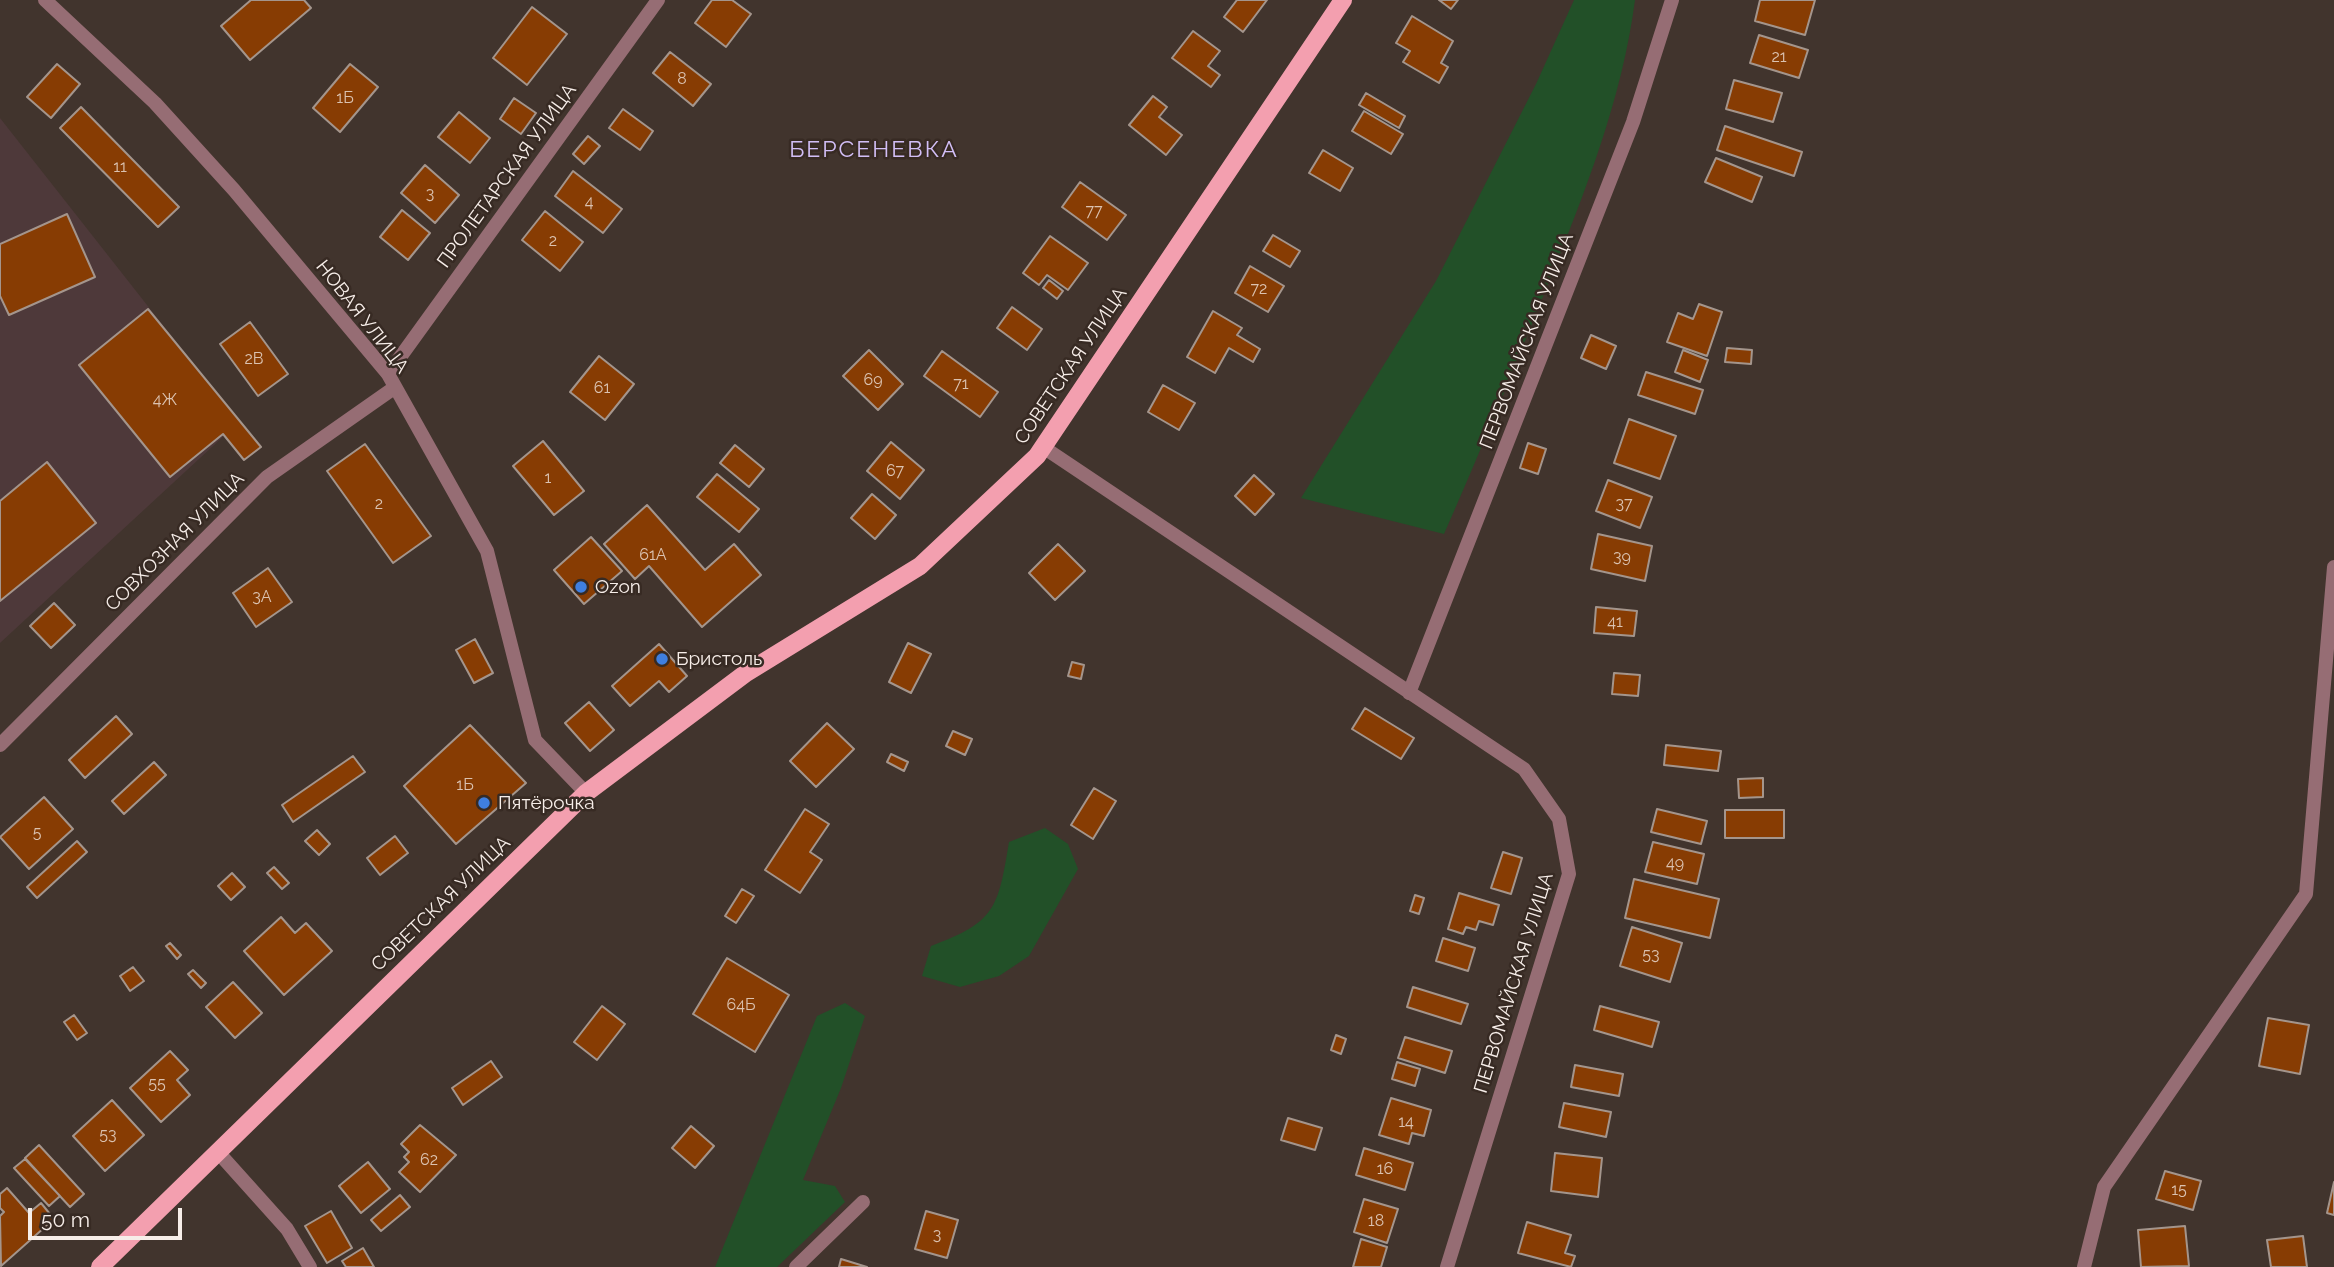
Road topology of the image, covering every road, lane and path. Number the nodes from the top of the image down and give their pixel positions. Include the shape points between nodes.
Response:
1 (45, 0) edge
2 (658, 0) edge
3 (1343, 0) edge
4 (1672, 0) edge
5 (391, 381) junction
6 (1043, 447) junction
7 (2334, 567) edge
8 (1409, 693) junction
9 (0, 745) edge
10 (586, 793) junction
11 (217, 1151) junction
12 (863, 1202) dead end
13 (100, 1267) edge
14 (310, 1267) edge
15 (796, 1267) edge
16 (1447, 1267) edge
17 (2084, 1267) edge

1 - 5 street, НОВАЯ УЛИЦА via 155,103 234,190
2 - 5 street, ПРОЛЕТАРСКАЯ УЛИЦА
3 - 6 main road, СОВЕТСКАЯ УЛИЦА
4 - 8 street, ПЕРВОМАЙСКАЯ УЛИЦА via 1633,122
5 - 9 street, СОВХОЗНАЯ УЛИЦА via 267,477
5 - 10 street, НОВАЯ УЛИЦА via 486,551 535,740
6 - 8 street, ПЕРВОМАЙСКАЯ УЛИЦА
6 - 10 main road, СОВЕТСКАЯ УЛИЦА via 920,566 746,673
7 - 17 street via 2306,894 2104,1187
8 - 16 street, ПЕРВОМАЙСКАЯ УЛИЦА via 1524,769 1559,819 1569,874
10 - 11 main road, СОВЕТСКАЯ УЛИЦА
11 - 13 main road, СОВЕТСКАЯ УЛИЦА
11 - 14 street via 287,1229
12 - 15 street

